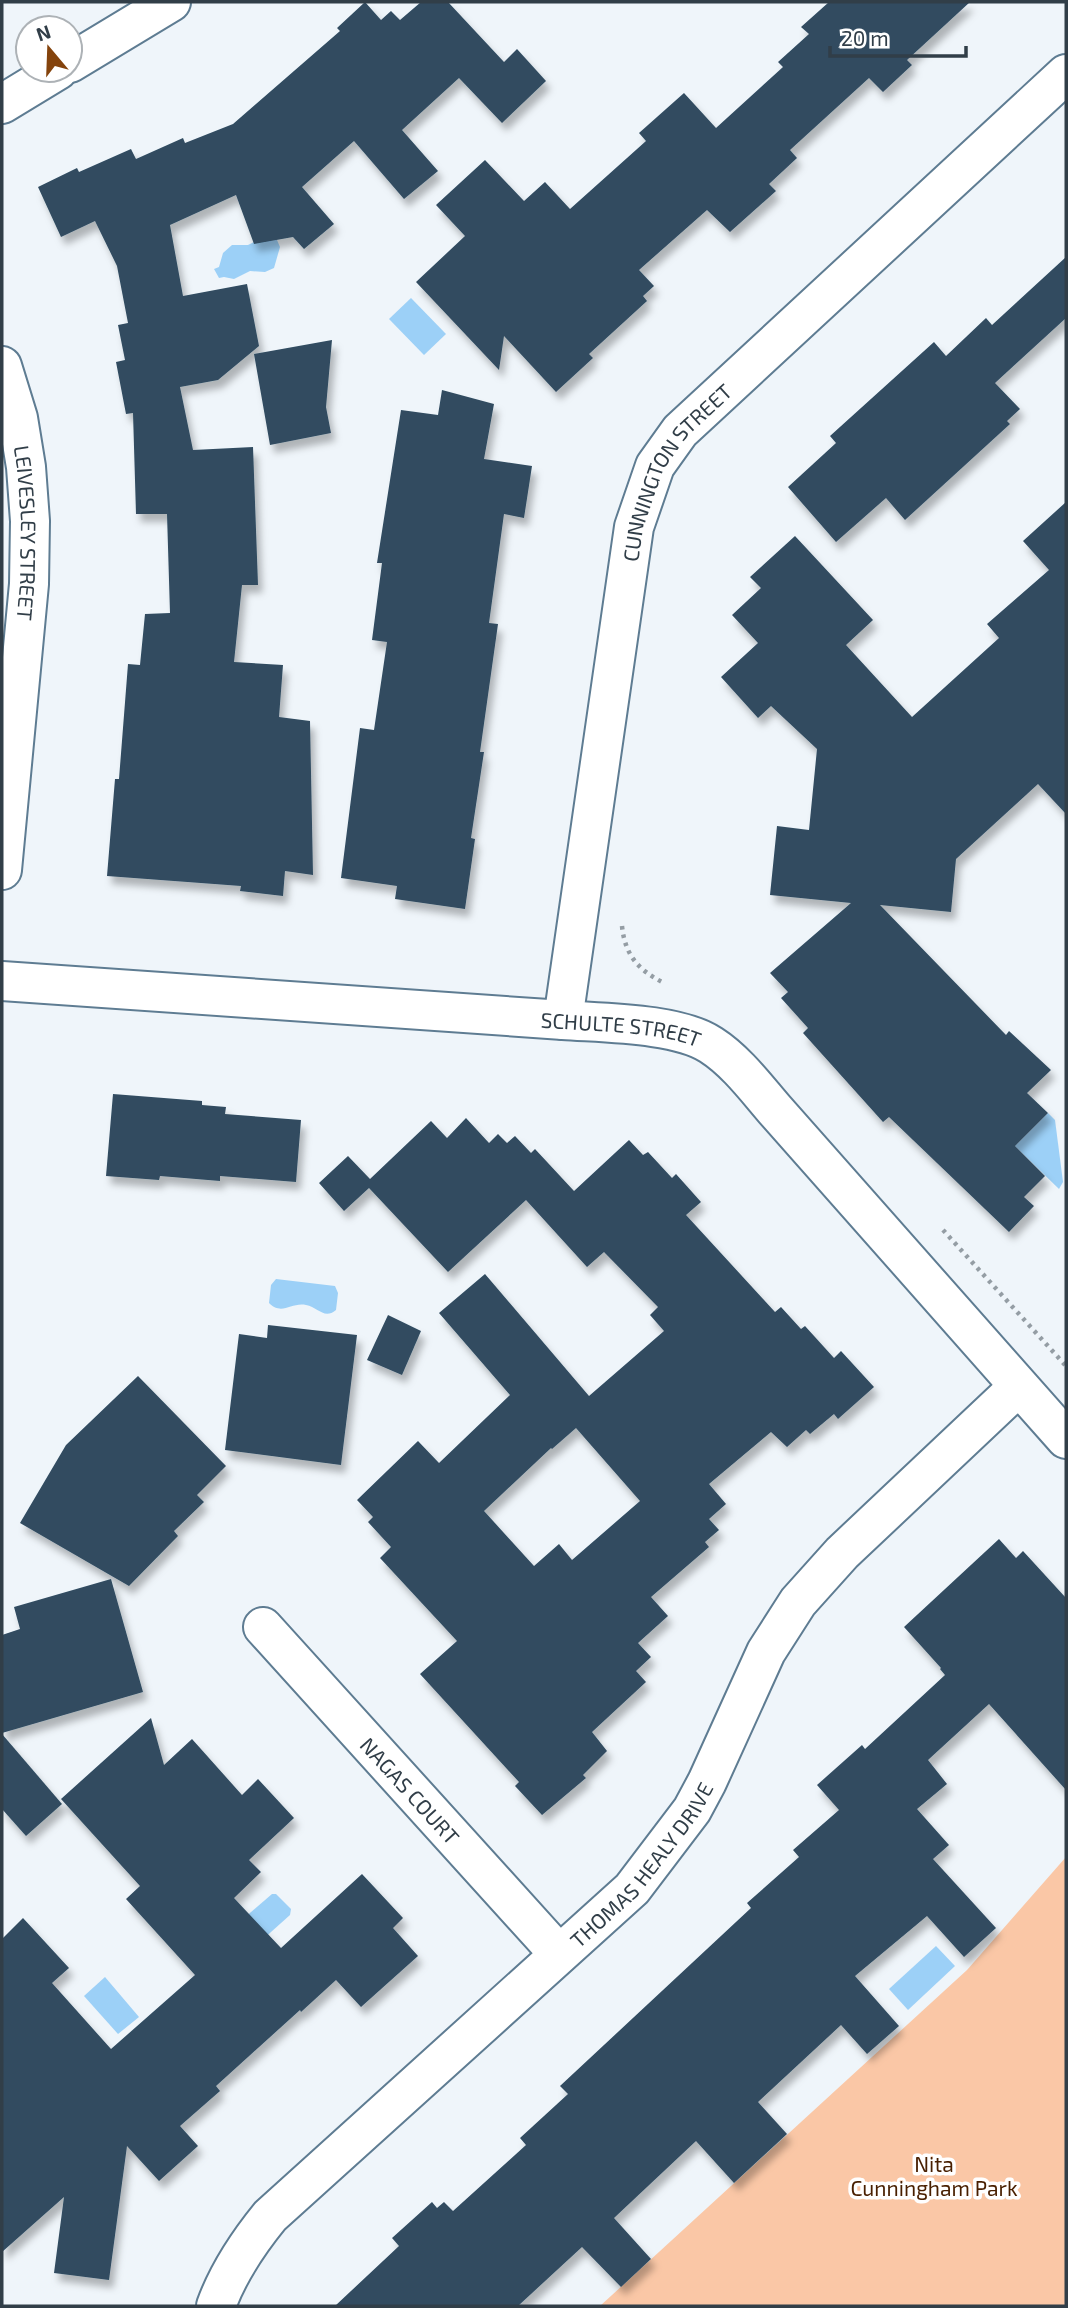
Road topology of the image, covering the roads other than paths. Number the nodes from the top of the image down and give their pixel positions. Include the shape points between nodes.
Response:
1 (171, 2) edge
2 (84, 55) edge
3 (1066, 74) edge
4 (35, 84) edge
5 (2, 104) edge
6 (2, 366) edge
7 (2, 870) edge
8 (2, 981) edge
9 (563, 1020) junction
10 (1018, 1387) junction
11 (1066, 1439) edge
12 (263, 1627) dead end
13 (559, 1954) junction
14 (216, 2306) edge

1 - 2 street
3 - 9 street, CUNNINGTON STREET via 680,431 655,466 634,527
4 - 5 street
6 - 7 street, LEIVESLEY STREET via 18,418 30,521 29,584
8 - 9 street, SCHULTE STREET
9 - 10 street, SCHULTE STREET via 656,1028 710,1044 743,1074
10 - 11 street, SCHULTE STREET
10 - 13 street, THOMAS HEALY DRIVE via 842,1553 798,1602 766,1652 692,1810 632,1889
12 - 13 street, NAGAS COURT
13 - 14 street, THOMAS HEALY DRIVE via 270,2216 243,2253

